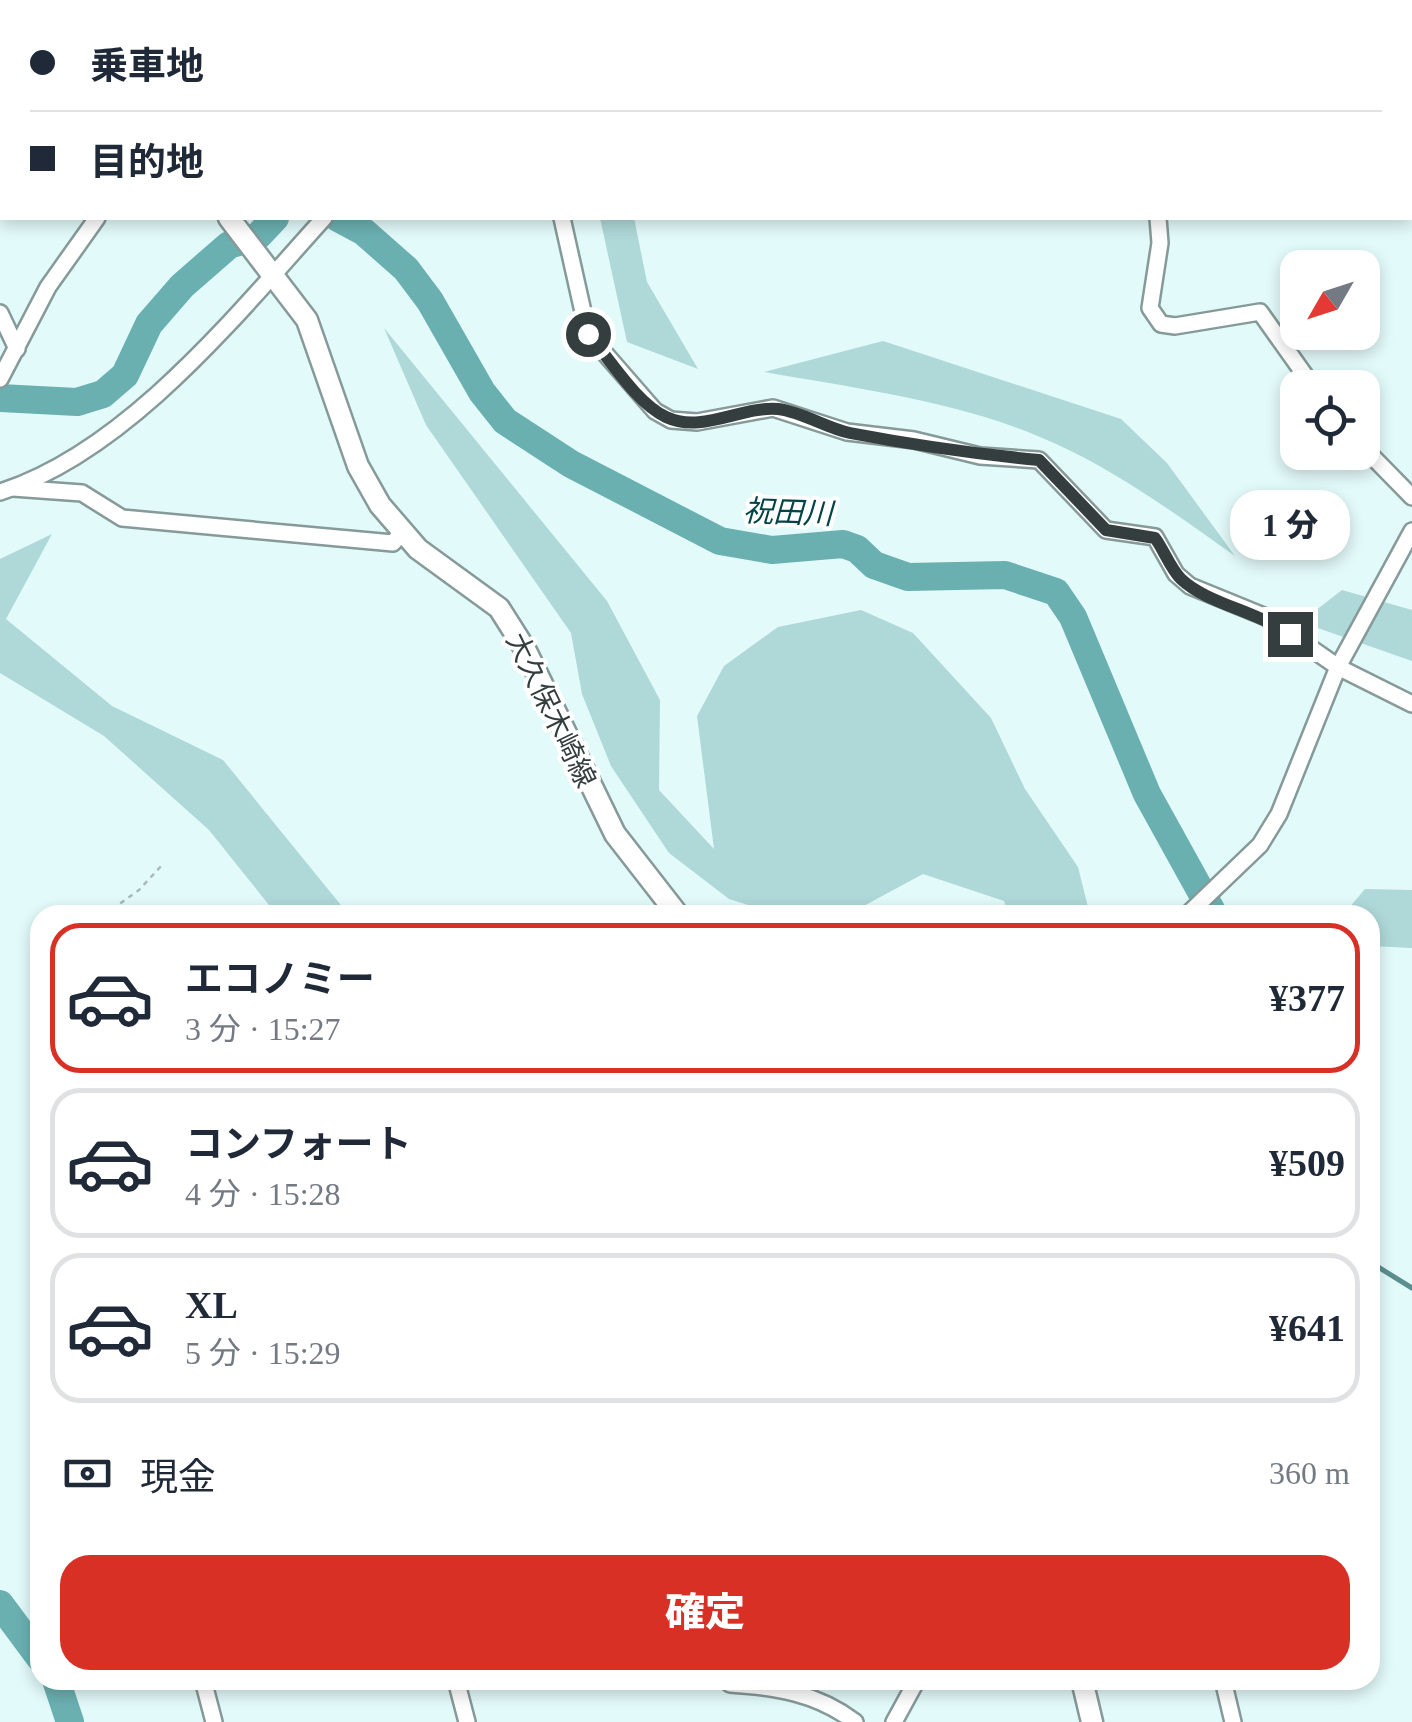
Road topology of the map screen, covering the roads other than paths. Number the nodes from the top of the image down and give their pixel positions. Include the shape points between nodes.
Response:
1 (96, 220) edge
2 (322, 220) edge
3 (562, 220) edge
4 (1158, 220) edge
5 (239, 233) edge
6 (272, 273) junction
7 (0, 313) edge
8 (17, 349) junction
9 (1301, 370) edge
10 (0, 379) edge
11 (1380, 464) edge
12 (6, 490) edge
13 (1412, 497) edge
14 (1412, 531) edge
15 (402, 532) junction
16 (1338, 667) junction
17 (1412, 704) edge
18 (670, 905) edge
19 (1197, 905) edge
20 (206, 1690) edge
21 (458, 1690) edge
22 (790, 1690) edge
23 (912, 1690) edge
24 (1084, 1690) edge
25 (1225, 1690) edge
26 (214, 1722) edge
27 (466, 1722) edge
28 (855, 1722) edge
29 (894, 1722) edge
30 (1092, 1722) edge
31 (1233, 1722) edge

1 - 8 street via 48,287
2 - 6 street
3 - 16 street via 588,334 654,411 697,422 773,408 847,432 1039,460 1106,530 1155,538 1190,586 1266,617
4 - 9 street via 1150,308 1162,324 1260,312
5 - 6 main road, 大久保木崎線
6 - 12 street via 167,384 96,443
6 - 15 main road, 大久保木崎線 via 307,320 358,466
7 - 8 street
8 - 10 street
11 - 13 street
12 - 15 street via 82,493 122,518 191,526 393,543
14 - 16 street
15 - 18 main road, 大久保木崎線 via 498,608 525,648 615,834
16 - 17 street
16 - 19 street via 1260,845
20 - 26 street
21 - 27 street
22 - 28 street
23 - 29 street
24 - 30 main road
25 - 31 street

